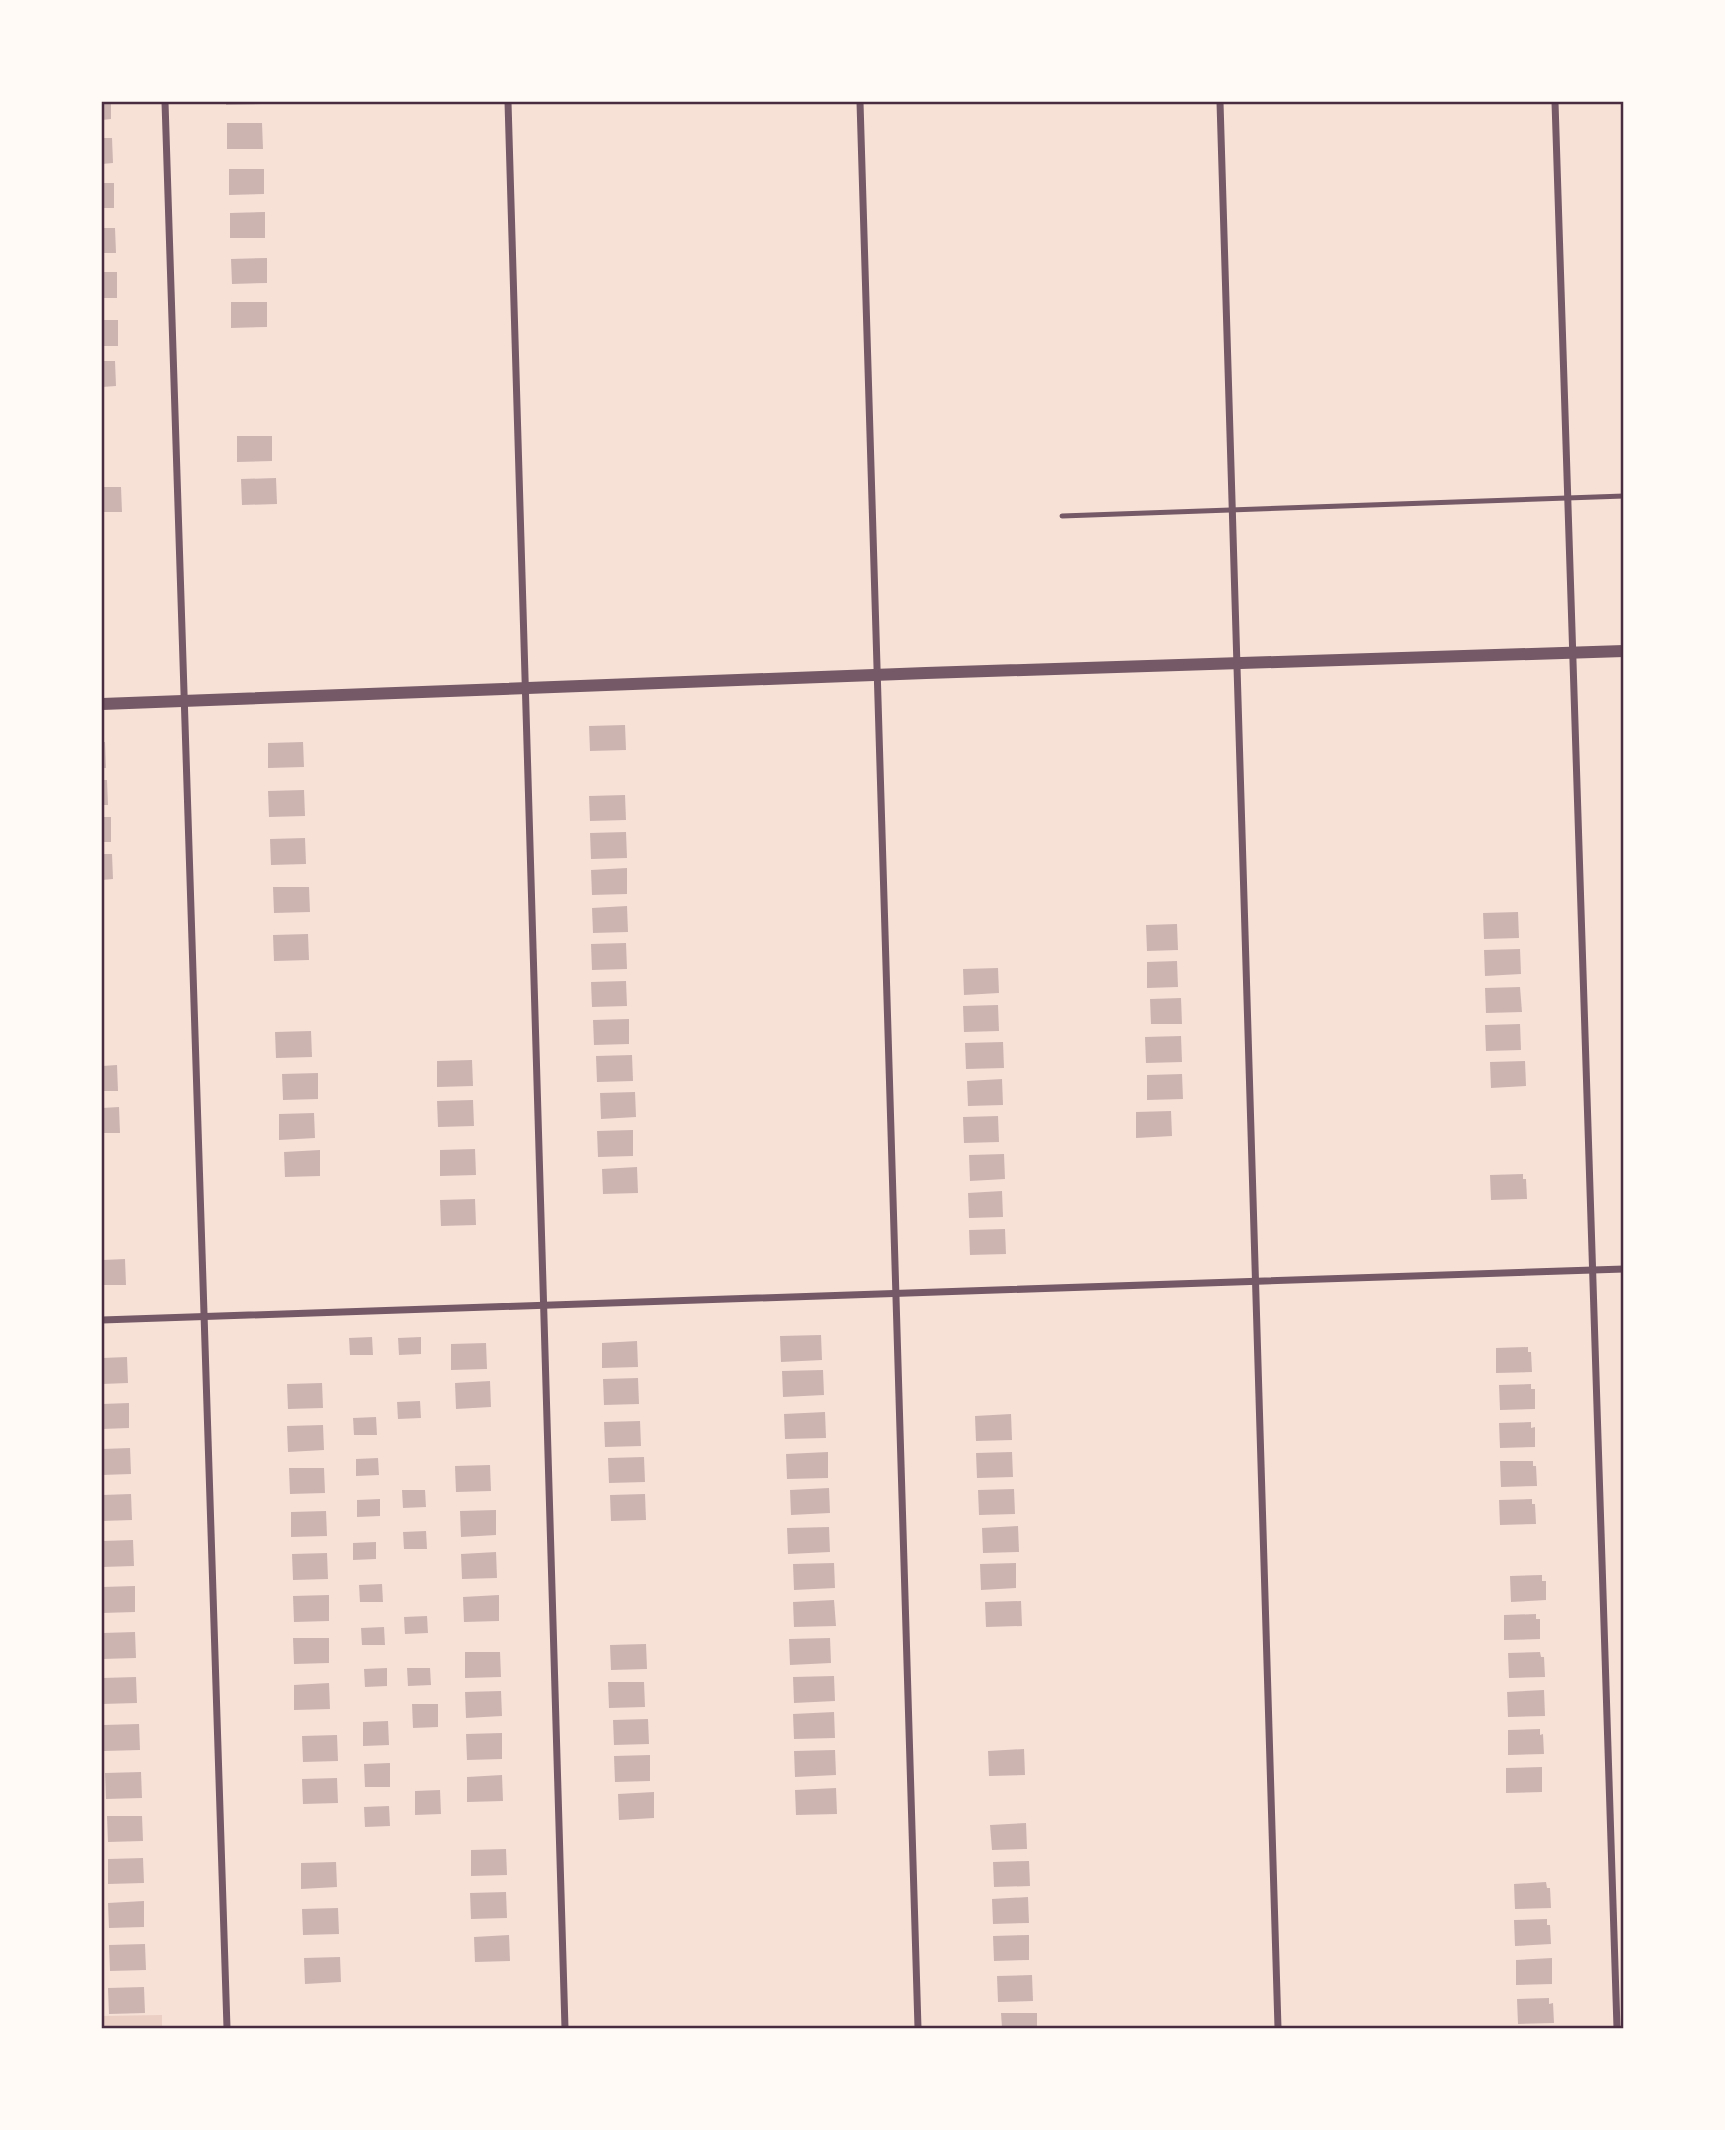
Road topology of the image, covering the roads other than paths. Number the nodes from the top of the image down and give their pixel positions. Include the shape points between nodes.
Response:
1 (165, 102) edge
2 (508, 102) edge
3 (860, 102) edge
4 (1220, 102) edge
5 (1556, 102) edge
6 (1623, 496) edge
7 (1568, 498) junction
8 (1232, 510) junction
9 (1062, 516) dead end
10 (1623, 651) edge
11 (1573, 653) junction
12 (1237, 663) junction
13 (878, 675) junction
14 (526, 687) junction
15 (183, 701) junction
16 (102, 704) edge
17 (1623, 1269) edge
18 (1591, 1270) junction
19 (1256, 1280) junction
20 (897, 1292) junction
21 (542, 1307) junction
22 (205, 1316) junction
23 (102, 1320) edge
24 (227, 2028) edge
25 (565, 2028) edge
26 (918, 2028) edge
27 (1278, 2028) edge
28 (1616, 2028) edge

1 - 15 street
2 - 14 street
3 - 13 street
4 - 8 street
5 - 7 street
6 - 7 lane
7 - 8 lane
7 - 11 street
8 - 9 lane
8 - 12 street
10 - 11 street
11 - 12 street
11 - 18 street
12 - 13 street
12 - 19 street
13 - 14 street
13 - 20 street
14 - 15 street
14 - 21 street
15 - 16 street
15 - 22 street
17 - 18 street
18 - 19 street
18 - 28 street
19 - 20 street
19 - 27 street
20 - 21 street
20 - 26 street
21 - 22 street
21 - 25 street
22 - 23 street
22 - 24 street

